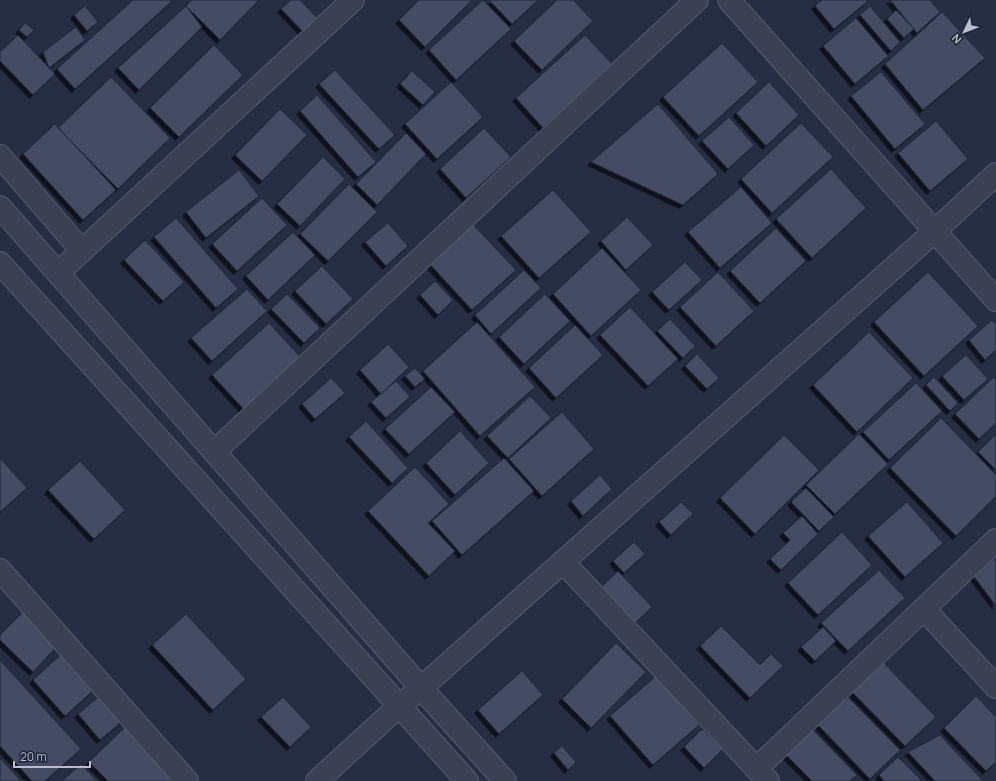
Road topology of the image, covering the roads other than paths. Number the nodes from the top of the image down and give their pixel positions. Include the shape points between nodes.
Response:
1 (353, 0) edge
2 (697, 0) edge
3 (729, 0) edge
4 (0, 156) edge
5 (996, 174) edge
6 (0, 207) edge
7 (935, 232) junction
8 (82, 250) junction
9 (0, 262) edge
10 (58, 274) junction
11 (996, 300) edge
12 (214, 452) junction
13 (996, 540) edge
14 (564, 562) junction
15 (0, 570) edge
16 (924, 609) junction
17 (421, 688) junction
18 (996, 688) edge
19 (399, 706) junction
20 (762, 775) edge
21 (187, 781) edge
22 (317, 781) edge
23 (467, 781) edge
24 (505, 781) edge

1 - 8 street
2 - 12 street
3 - 7 street
4 - 8 street
5 - 7 street
6 - 10 street
7 - 11 street
7 - 14 street
8 - 10 street
9 - 19 street
10 - 12 street
12 - 17 street
13 - 16 street
14 - 17 street
14 - 20 street
15 - 21 street
16 - 18 street
16 - 20 street
17 - 19 street
17 - 24 street
19 - 22 street
19 - 23 street

